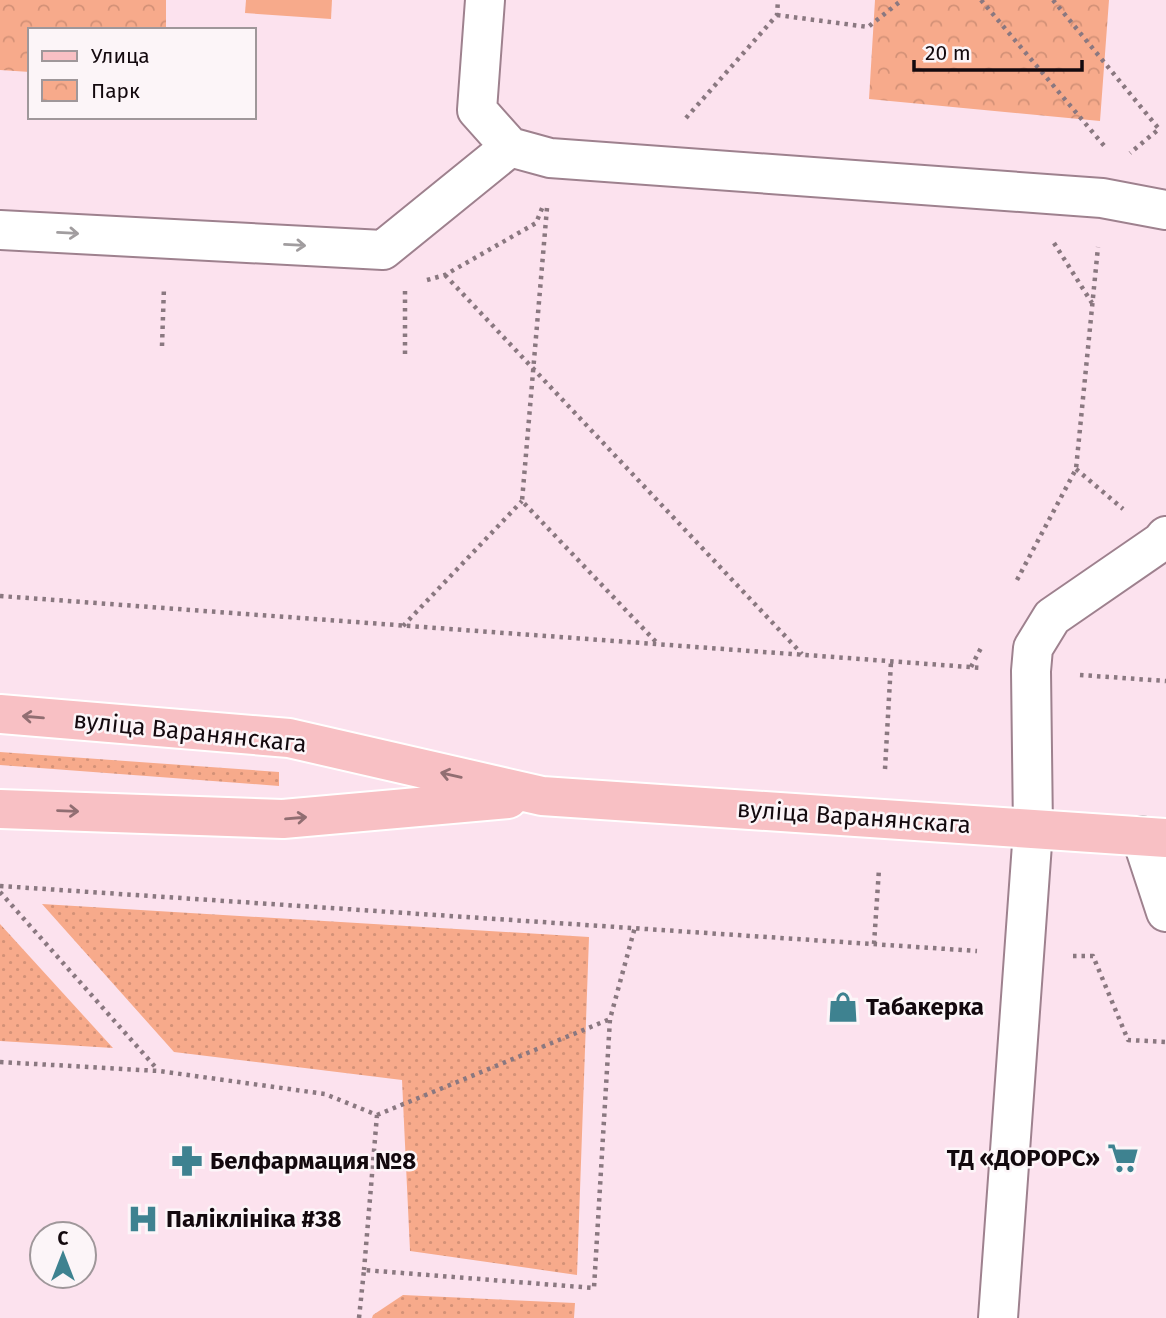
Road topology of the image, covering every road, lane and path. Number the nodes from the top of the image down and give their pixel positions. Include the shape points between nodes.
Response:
1 (485, 0) edge
2 (778, 0) edge
3 (902, 0) edge
4 (981, 0) edge
5 (1053, 0) edge
6 (777, 15) junction
7 (680, 125) dead end
8 (510, 147) junction
9 (1118, 163) junction
10 (549, 175) junction
11 (1102, 198) junction
12 (1166, 210) edge
13 (0, 230) edge
14 (1048, 233) dead end
15 (445, 275) junction
16 (164, 282) dead end
17 (418, 282) dead end
18 (405, 285) dead end
19 (1092, 303) junction
20 (162, 346) dead end
21 (405, 357) dead end
22 (533, 371) junction
23 (1076, 468) junction
24 (522, 501) junction
25 (1164, 539) edge
26 (1014, 586) dead end
27 (0, 596) edge
28 (403, 626) junction
29 (659, 644) junction
30 (984, 644) dead end
31 (803, 655) junction
32 (971, 667) junction
33 (1031, 671) junction
34 (1166, 681) edge
35 (0, 714) edge
36 (542, 796) junction
37 (0, 809) edge
38 (1033, 830) junction
39 (1153, 837) edge
40 (0, 886) edge
41 (0, 892) edge
42 (1166, 912) edge
43 (635, 927) junction
44 (1023, 954) junction
45 (610, 1019) junction
46 (1166, 1042) edge
47 (0, 1062) edge
48 (159, 1071) junction
49 (377, 1115) junction
50 (364, 1269) junction
51 (359, 1318) edge
52 (998, 1318) edge

1 - 8 lane via 477,110
2 - 6 path
3 - 6 path via 868,27
4 - 9 path
5 - 9 path via 1158,129
6 - 7 path
8 - 10 lane
13 -> 8 lane via 383,250
9 - 11 path
10 - 11 lane
10 - 15 path via 536,223
10 - 22 path
11 - 12 lane
11 - 19 path
14 - 19 path
15 - 17 path
15 - 22 path
16 - 20 path
18 - 21 path
19 - 23 path
22 - 24 path
22 - 31 path
23 - 25 path
23 - 26 path
24 - 28 path
24 - 29 path
25 - 33 lane via 1052,617 1033,648
27 - 28 path
28 - 29 path
29 - 31 path
30 - 32 path
31 - 32 path
32 - 33 path
33 - 34 path
33 - 38 lane
36 -> 35 main road, вуліца Варанянскага via 289,738
37 -> 36 main road, вуліца Варанянскага via 283,819
36 - 38 main road, вуліца Варанянскага
38 - 39 main road, вуліца Варанянскага
38 - 44 lane
39 - 42 lane
40 - 43 path
41 - 48 path
43 - 44 path
43 - 45 path
44 - 46 path via 1093,956 1128,1040
44 - 52 lane
45 - 49 path
45 - 50 path via 594,1288
47 - 48 path
48 - 49 path via 325,1094
49 - 50 path
50 - 51 path

